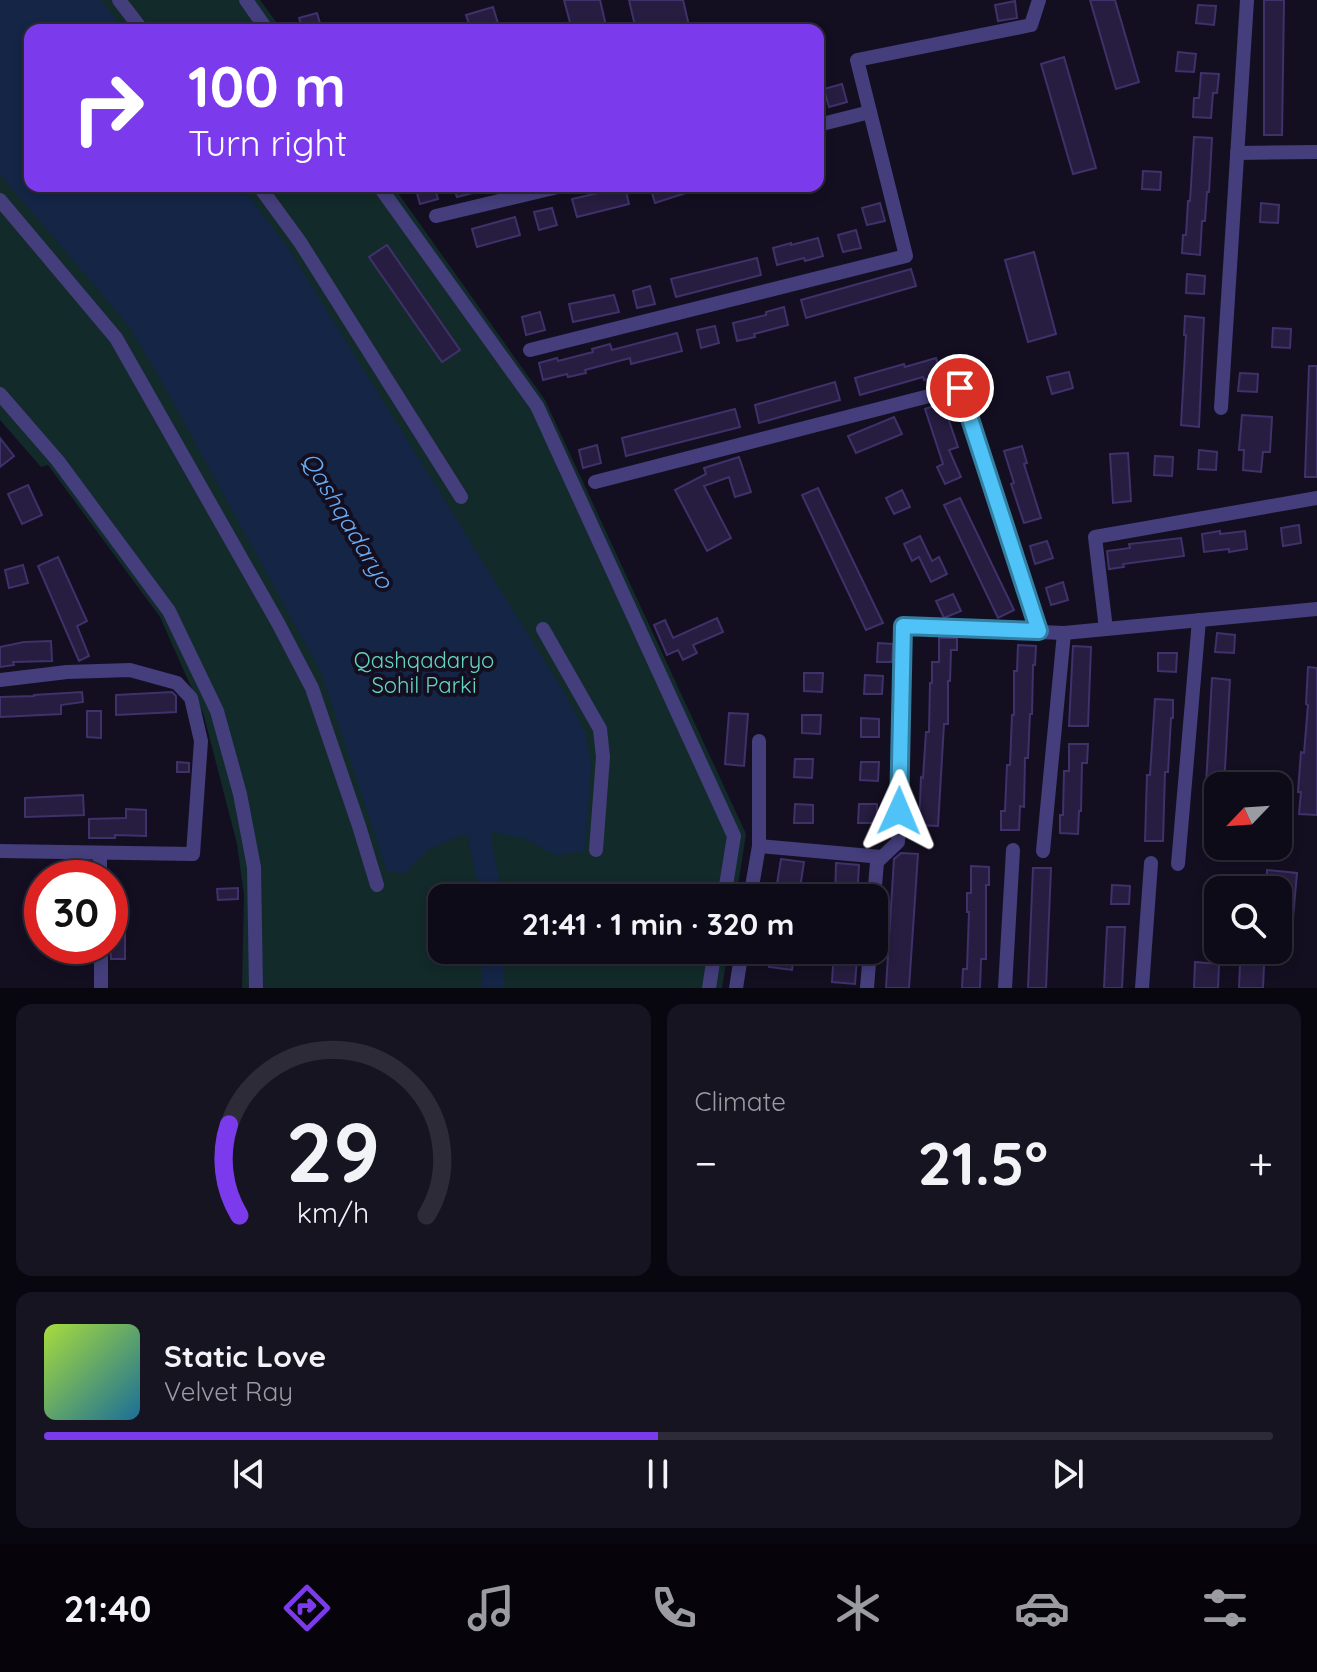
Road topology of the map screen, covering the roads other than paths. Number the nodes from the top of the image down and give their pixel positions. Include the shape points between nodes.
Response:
1 (119, 0) edge
2 (246, 0) edge
3 (1038, 0) edge
4 (1247, 0) edge
5 (137, 24) edge
6 (263, 24) edge
7 (870, 112) junction
8 (824, 124) edge
9 (1317, 152) edge
10 (1237, 153) junction
11 (263, 192) edge
12 (383, 192) edge
13 (537, 192) edge
14 (0, 200) edge
15 (436, 216) dead end
16 (530, 350) dead end
17 (0, 394) edge
18 (1221, 408) dead end
19 (595, 482) dead end
20 (461, 497) dead end
21 (1317, 498) edge
22 (1317, 609) edge
23 (1199, 620) junction
24 (543, 629) dead end
25 (1106, 629) junction
26 (1039, 631) junction
27 (1064, 633) junction
28 (0, 680) edge
29 (759, 741) dead end
30 (759, 846) junction
31 (596, 850) dead end
32 (1013, 850) dead end
33 (0, 851) edge
34 (1043, 851) dead end
35 (100, 853) junction
36 (882, 857) junction
37 (100, 860) edge
38 (1151, 863) dead end
39 (1178, 864) dead end
40 (726, 884) edge
41 (752, 884) edge
42 (875, 884) edge
43 (377, 885) dead end
44 (101, 964) edge
45 (713, 964) edge
46 (740, 964) edge
47 (869, 964) edge
48 (101, 988) edge
49 (256, 988) edge
50 (709, 988) edge
51 (736, 988) edge
52 (867, 988) edge
53 (1005, 988) edge
54 (1142, 988) edge

1 - 5 street
2 - 6 street
3 - 7 street via 1031,25 857,60
4 - 10 street
7 - 8 street
7 - 16 street via 906,256
9 - 10 street
10 - 18 street
11 - 20 street
12 - 40 street via 537,406 734,836
13 - 15 street
14 - 43 street via 116,338 278,623 312,688
17 - 49 street via 58,461 169,611 217,711 254,867
19 - 26 street via 960,388
21 - 25 street via 1095,537
22 - 23 street
23 - 25 street
23 - 39 street
24 - 31 street via 600,729
25 - 27 street
26 - 27 street
26 - 36 street via 903,626 898,842
27 - 34 street
28 - 35 street via 130,670 177,683 191,698 201,741 193,854
29 - 30 street
30 - 36 street
30 - 41 street
32 - 53 street
33 - 35 street
35 - 37 street
36 - 42 street
38 - 54 street
44 - 48 street
45 - 50 street
46 - 51 street
47 - 52 street

